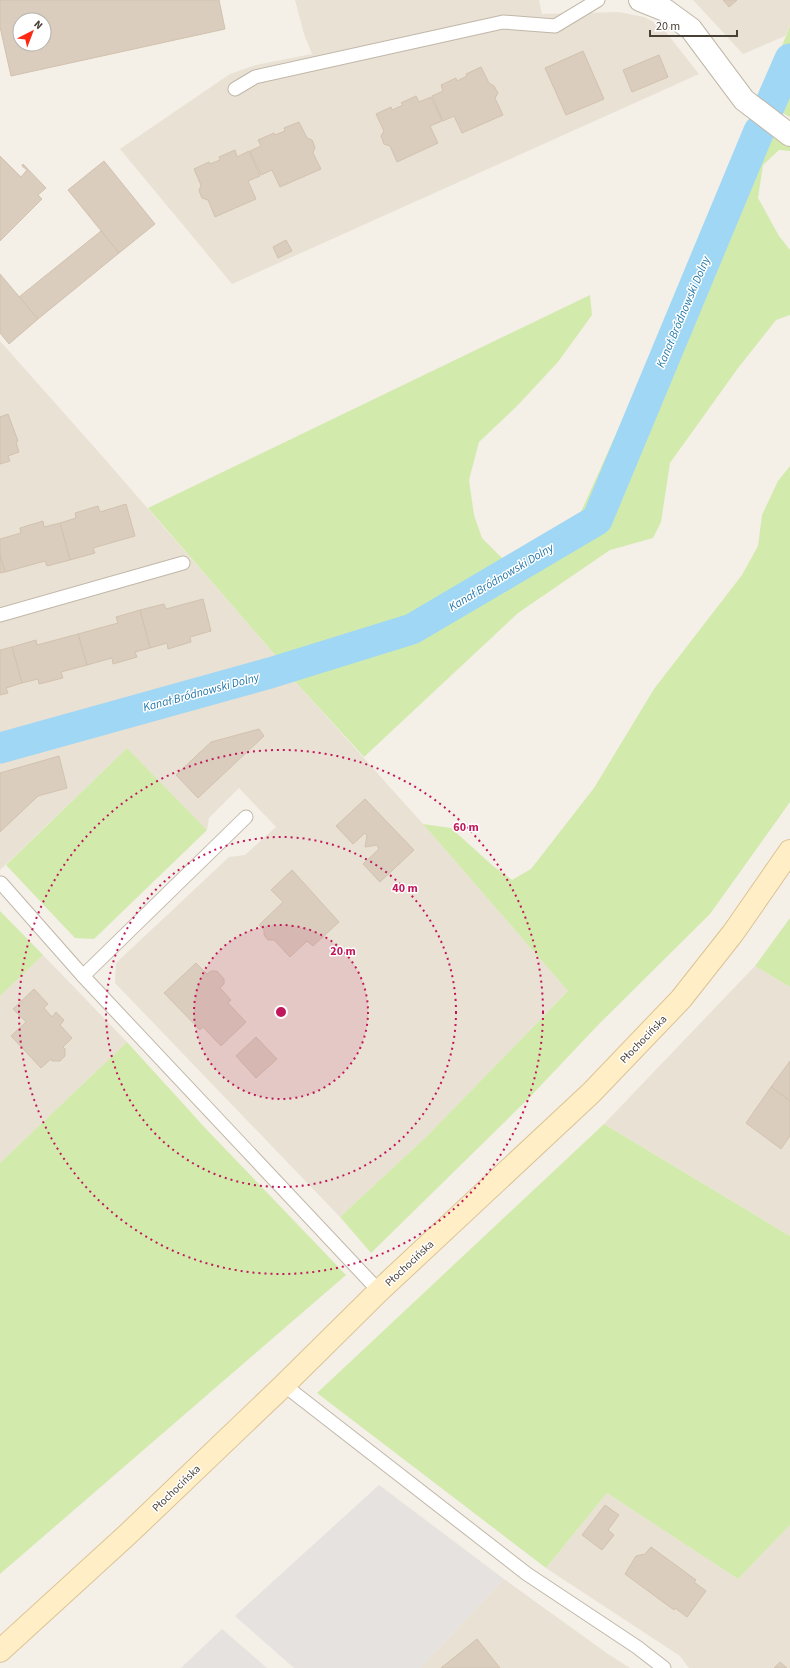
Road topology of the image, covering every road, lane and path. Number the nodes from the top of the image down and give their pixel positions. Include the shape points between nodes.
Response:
1 (598, 0) edge
2 (640, 0) edge
3 (235, 89) dead end
4 (790, 135) edge
5 (183, 563) dead end
6 (0, 615) edge
7 (246, 817) dead end
8 (790, 851) edge
9 (1, 883) dead end
10 (83, 976) junction
11 (379, 1291) junction
12 (284, 1385) junction
13 (0, 1651) edge
14 (664, 1668) edge

1 - 3 lane via 555,26 503,22 255,77
2 - 4 street via 665,10 691,29 744,100
5 - 6 lane
7 - 10 lane
8 - 11 main road, Płochocińska via 733,933 681,999 591,1093
9 - 10 lane
10 - 11 lane
11 - 12 main road, Płochocińska
12 - 13 main road, Płochocińska via 128,1534
12 - 14 lane via 527,1574 637,1647

